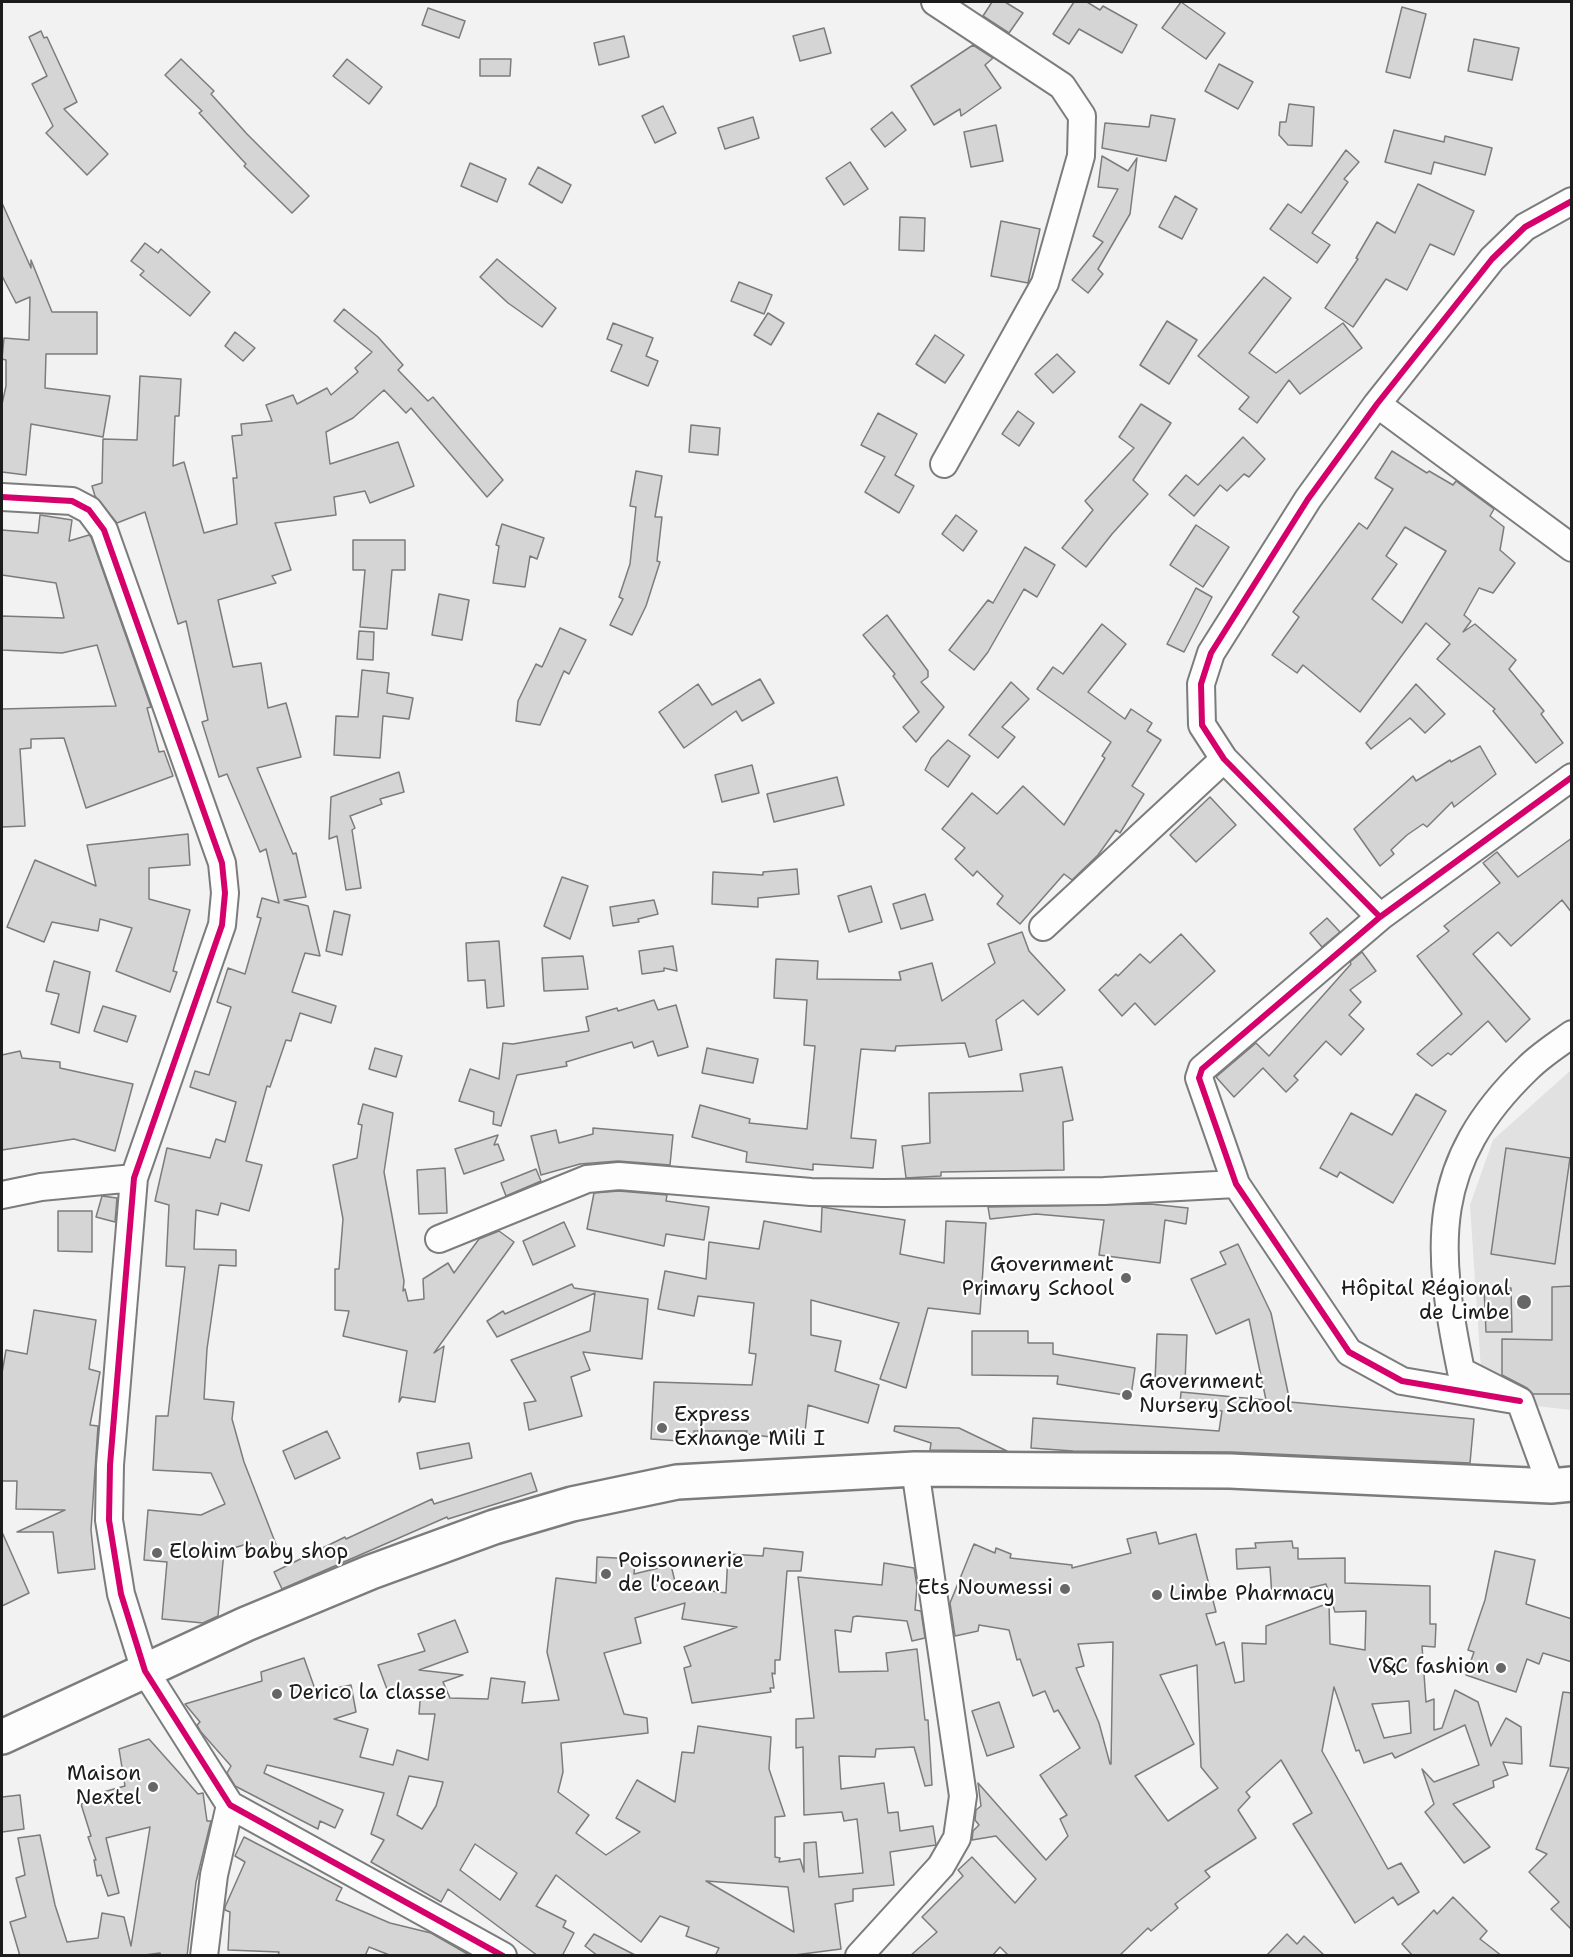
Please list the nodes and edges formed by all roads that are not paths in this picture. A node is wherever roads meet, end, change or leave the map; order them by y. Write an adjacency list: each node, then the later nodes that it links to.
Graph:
1 (935, 2): 4 (street)
2 (1572, 201): 3 (street)
3 (1377, 404): 6 (street); 7 (street)
4 (944, 464)
5 (2, 497): 12 (street)
6 (1572, 548)
7 (1224, 759): 9 (street); 10 (street)
8 (1572, 777): 9 (street)
9 (1380, 917): 13 (street)
10 (1043, 927)
11 (1572, 1034): 16 (street)
12 (134, 1178): 14 (street); 19 (street)
13 (1236, 1184): 15 (street); 16 (street)
14 (2, 1195)
15 (439, 1239)
16 (1520, 1401): 18 (street)
17 (915, 1469): 18 (highway); 19 (highway); 24 (street)
18 (1561, 1485)
19 (145, 1671): 20 (highway); 21 (street)
20 (2, 1737)
21 (230, 1804): 22 (street); 23 (street)
22 (204, 1956)
23 (503, 1956)
24 (859, 1956)

